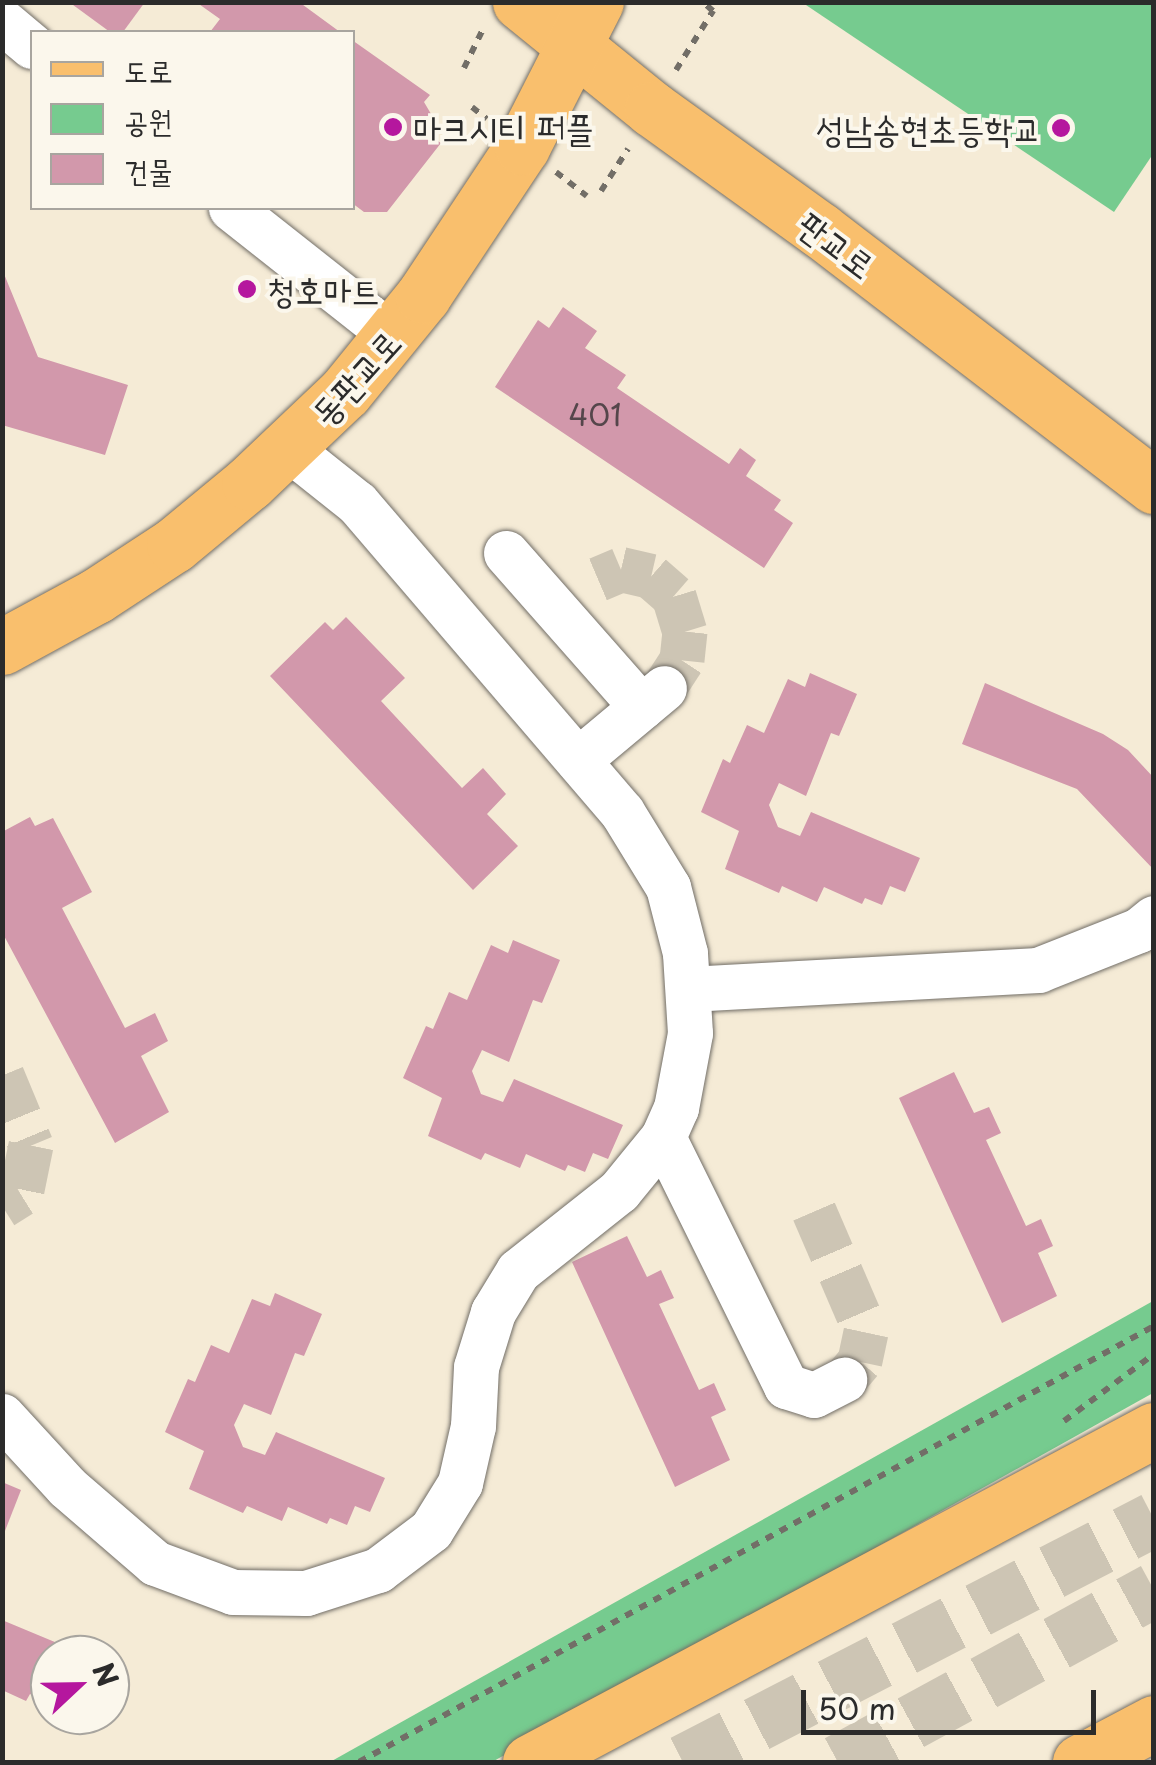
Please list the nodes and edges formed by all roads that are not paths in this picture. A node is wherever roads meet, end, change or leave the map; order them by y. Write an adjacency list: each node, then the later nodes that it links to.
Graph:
1 (504, 11): 3 (main road, 판교로)
2 (2, 21): 4 (street)
3 (584, 25): 6 (main road, 동판교로); 8 (main road, 판교로)
4 (30, 44)
5 (234, 210): 6 (street)
6 (393, 336): 7 (main road, 동판교로)
7 (288, 448): 10 (main road, 동판교로); 11 (street)
8 (1154, 486)
9 (506, 552): 11 (street)
10 (2, 647)
11 (578, 760): 13 (street)
12 (1154, 918): 13 (street)
13 (688, 989): 14 (street)
14 (664, 1137): 15 (street); 16 (street)
15 (844, 1380)
16 (2, 1416)
17 (1154, 1430): 19 (main road)
18 (1154, 1723): 20 (main road)
19 (530, 1762)
20 (1080, 1762)

